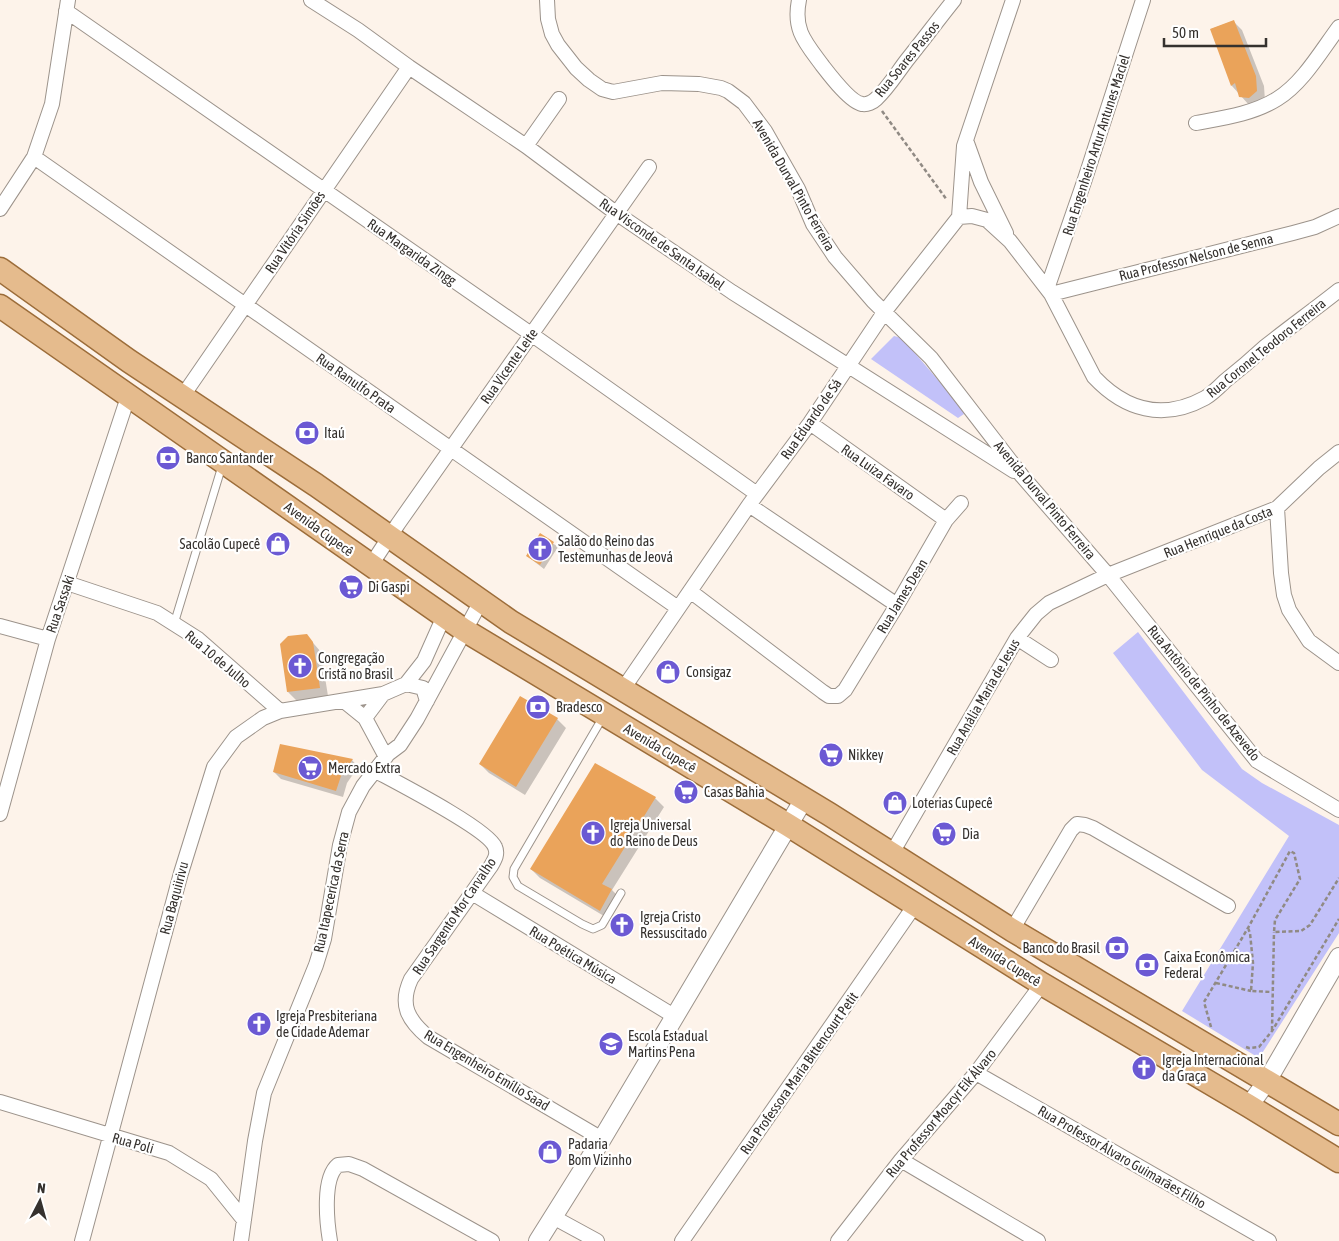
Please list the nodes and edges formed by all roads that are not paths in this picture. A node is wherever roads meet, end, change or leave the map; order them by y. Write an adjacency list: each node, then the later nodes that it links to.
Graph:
1 (311, 0): 9 (street, Rua Visconde de Santa Isabel)
2 (547, 0): 27 (street, Avenida Durval Pinto Ferreira)
3 (799, 0): 4 (street, Rua Soares Passos)
4 (954, 0)
5 (1013, 0): 12 (street)
6 (1144, 0): 24 (street, Rua Engenheiro Artur Antunes Maciel)
7 (67, 5): 14 (street); 16 (street, Rua Margarida Zingg)
8 (1339, 27): 11 (street)
9 (409, 67): 13 (street, Rua Visconde de Santa Isabel); 16 (street, Rua Vitória Simões)
10 (559, 99): 13 (street)
11 (1196, 123)
12 (966, 140): 20 (street); 21 (street)
13 (526, 146): 18 (street, Rua Visconde de Santa Isabel)
14 (34, 158): 17 (street); 25 (street, Rua Ranulfo Prata)
15 (649, 167): 18 (street, Rua Vicente Leite)
16 (323, 190): 25 (street, Rua Vitória Simões); 28 (street, Rua Margarida Zingg)
17 (0, 209)
18 (616, 213): 28 (street, Rua Vicente Leite); 29 (street, Rua Visconde de Santa Isabel)
19 (1339, 216): 24 (street, Rua Professor Nelson de Senna)
20 (959, 217): 21 (street, Rua Coronel Teodoro Ferreira); 27 (street, Rua Eduardo de Sá)
21 (1010, 241): 24 (street, Rua Coronel Teodoro Ferreira)
22 (0, 269): 31 (main road)
23 (1339, 290): 24 (street, Rua Coronel Teodoro Ferreira)
24 (1049, 291)
25 (245, 305): 31 (street, Rua Vitória Simões); 33 (street, Rua Ranulfo Prata)
26 (0, 306): 30 (main road, Avenida Cupecê)
27 (885, 311): 29 (street, Rua Eduardo de Sá); 36 (street, Avenida Durval Pinto Ferreira)
28 (531, 334): 33 (street, Rua Vicente Leite); 37 (street, Rua Margarida Zingg)
29 (848, 365): 32 (street, Rua Eduardo de Sá); 36 (street, Rua Visconde de Santa Isabel)
30 (128, 397): 35 (main road, Avenida Cupecê); 44 (street, Rua Sassaki)
31 (182, 397): 41 (main road)
32 (810, 423): 37 (street, Rua Eduardo de Sá); 40 (street, Rua Luiza Favaro)
33 (450, 450): 41 (street, Rua Vicente Leite); 48 (street, Rua Ranulfo Prata)
34 (1339, 452): 39 (street, Rua Henrique da Costa)
35 (224, 462): 42 (main road, Avenida Cupecê); 50 (lane)
36 (1022, 476): 43 (street, Avenida Durval Pinto Ferreira)
37 (753, 499): 45 (street, Rua Eduardo de Sá); 47 (street, Rua Margarida Zingg)
38 (961, 502): 40 (street, Rua James Dean)
39 (1277, 508): 43 (street, Rua Henrique da Costa); 56 (street)
40 (946, 520): 47 (street, Rua James Dean)
41 (391, 537): 42 (street, Rua Vicente Leite); 46 (main road)
42 (371, 566): 49 (main road, Avenida Cupecê)
43 (1108, 575): 53 (street, Rua Anália Maria de Jesus); 68 (street, Rua Antônio de Pinho de Azevedo)
44 (67, 583): 50 (street, Rua 10 de Julho); 54 (street, Rua Sassaki)
45 (690, 591): 47 (street, Rua James Dean); 48 (street, Rua Eduardo de Sá)
46 (481, 601): 52 (street, Rua Itapecerica da Serra); 58 (main road)
47 (897, 605)
48 (678, 608): 58 (street, Rua Eduardo de Sá)
49 (444, 616): 52 (main road, Avenida Cupecê); 57 (street, Rua Baquiirivu)
50 (174, 624): 62 (street, Rua 10 de Julho)
51 (0, 626): 54 (street)
52 (464, 630): 61 (street, Rua Itapecerica da Serra); 63 (main road, Avenida Cupecê)
53 (1017, 638): 55 (street); 71 (street, Rua Anália Maria de Jesus)
54 (48, 639): 69 (street, Rua Sassaki)
55 (1051, 660)
56 (1339, 663)
57 (406, 684): 59 (street, Rua Baquiirivu); 61 (street)
58 (623, 689): 67 (main road)
59 (382, 694): 60 (street, Rua Baquiirivu); 64 (street)
60 (344, 701): 62 (street, Rua Baquiirivu); 64 (street)
61 (427, 702): 65 (street, Rua Itapecerica da Serra)
62 (280, 711): 86 (street, Rua Baquiirivu)
63 (604, 714): 70 (main road, Avenida Cupecê); 72 (lane)
64 (365, 718): 65 (street)
65 (386, 757): 66 (street, Rua Itapecerica da Serra)
66 (374, 770): 73 (street, Rua Sargento Mor Carvalho); 91 (street, Rua Itapecerica da Serra)
67 (804, 799): 70 (street); 71 (main road)
68 (1339, 810)
69 (0, 814)
70 (788, 824): 74 (main road, Avenida Cupecê); 80 (street)
71 (892, 853): 76 (main road)
72 (621, 893)
73 (472, 894): 78 (street, Rua Sargento Mor Carvalho); 80 (street, Rua Poética Música)
74 (915, 905): 79 (main road, Avenida Cupecê); 98 (street, Rua Professora Maria Bittencourt Petit)
75 (1228, 906): 76 (street)
76 (1012, 930): 82 (main road)
77 (1338, 960): 82 (street)
78 (411, 979): 87 (street, Rua Engenheiro Emílio Saad)
79 (1042, 984): 81 (street, Rua Professor Moacyr Eik Álvaro); 84 (main road, Avenida Cupecê)
80 (674, 1016): 87 (street)
81 (976, 1073): 88 (street, Rua Professor Moacyr Eik Álvaro); 101 (street, Rua Professor Álvaro Guimarães Filho)
82 (1267, 1080): 84 (street); 85 (main road)
83 (0, 1102): 86 (street, Rua Poli)
84 (1250, 1106): 89 (main road, Avenida Cupecê)
85 (1339, 1124)
86 (111, 1137): 91 (street, Rua Poli); 92 (street, Rua Baquiirivu)
87 (602, 1139): 90 (street)
88 (901, 1160): 99 (street, Rua Professor Moacyr Eik Álvaro); 100 (street)
89 (1339, 1161)
90 (553, 1217): 96 (street); 97 (street)
91 (244, 1220): 93 (street, Rua Itapecerica da Serra)
92 (82, 1241)
93 (241, 1241)
94 (330, 1241): 95 (street)
95 (492, 1241)
96 (538, 1241)
97 (597, 1241)
98 (682, 1241)
99 (838, 1241)
100 (1038, 1241)
101 (1269, 1241)

